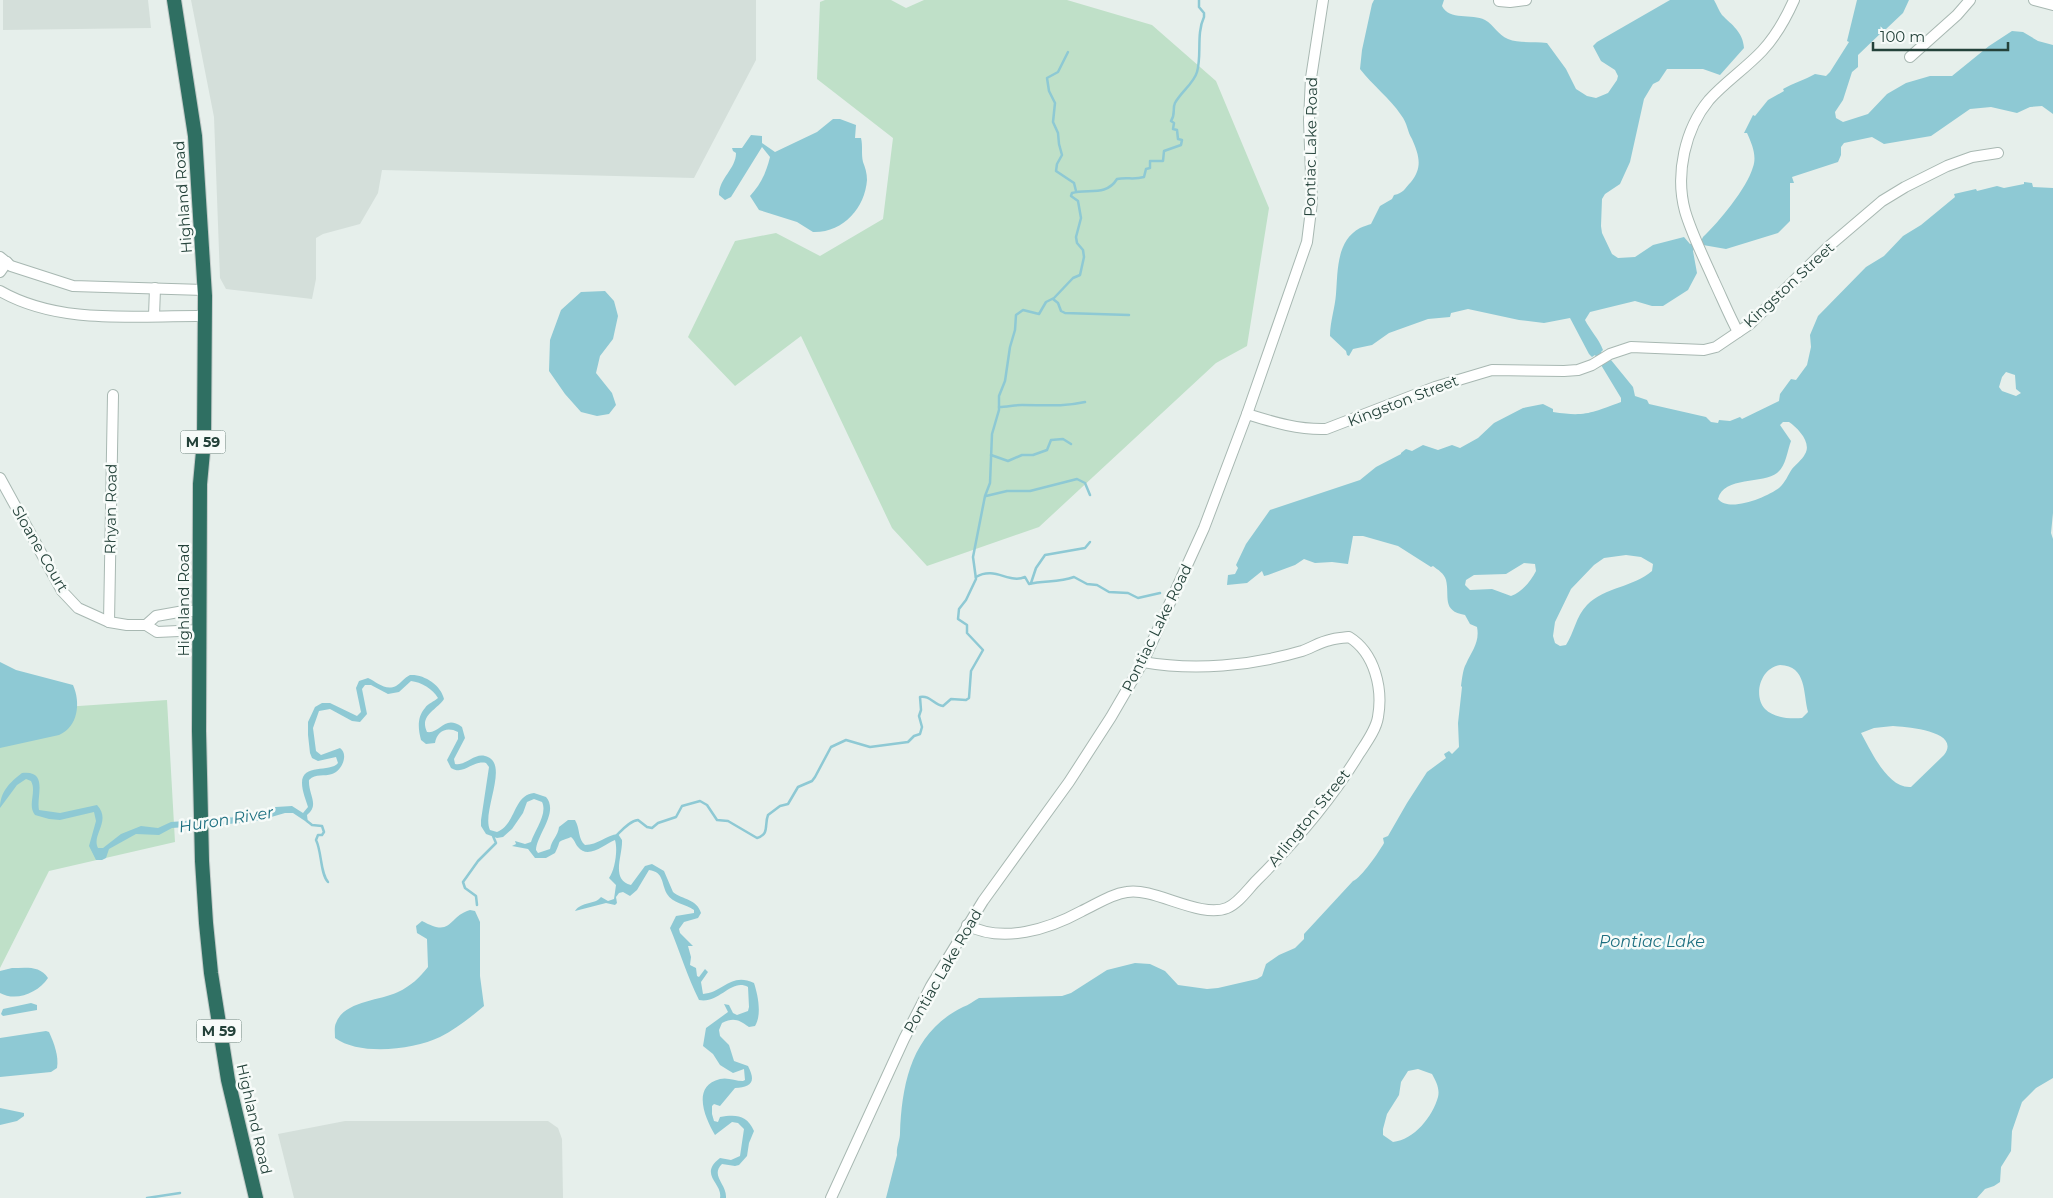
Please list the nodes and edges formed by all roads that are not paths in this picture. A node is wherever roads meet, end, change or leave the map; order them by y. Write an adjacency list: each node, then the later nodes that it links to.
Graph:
1 (174, 0): 14 (highway, Highland Road / M 59)
2 (1323, 0): 20 (street, Pontiac Lake Road)
3 (1526, 0): 7 (street)
4 (1794, 0): 18 (street)
5 (1970, 0): 9 (street)
6 (2034, 0): 8 (street)
7 (1499, 1)
8 (2053, 4)
9 (1910, 57)
10 (1998, 153): 18 (street, Kingston Street)
11 (3, 260): 12 (street); 13 (street)
12 (0, 272)
13 (155, 288): 14 (street); 16 (street)
14 (204, 290): 17 (highway, Highland Road / M 59)
15 (0, 291): 16 (street)
16 (154, 316): 17 (street)
17 (205, 316): 22 (highway, Highland Road / M 59)
18 (1738, 332): 20 (street, Kingston Street)
19 (113, 396): 23 (street, Rhyan Road)
20 (1247, 414): 26 (street, Pontiac Lake Road)
21 (0, 478): 23 (street, Sloane Court)
22 (200, 611): 24 (street, Sloane Court); 25 (highway, Highland Road / M 59)
23 (109, 622): 24 (street, Sloane Court)
24 (146, 625): 25 (street, Sloane Court)
25 (200, 630): 28 (highway, Highland Road / M 59)
26 (1142, 662): 27 (street, Pontiac Lake Road); 27 (street, Arlington Street)
27 (967, 925): 29 (street, Pontiac Lake Road)
28 (256, 1198)
29 (831, 1198)

